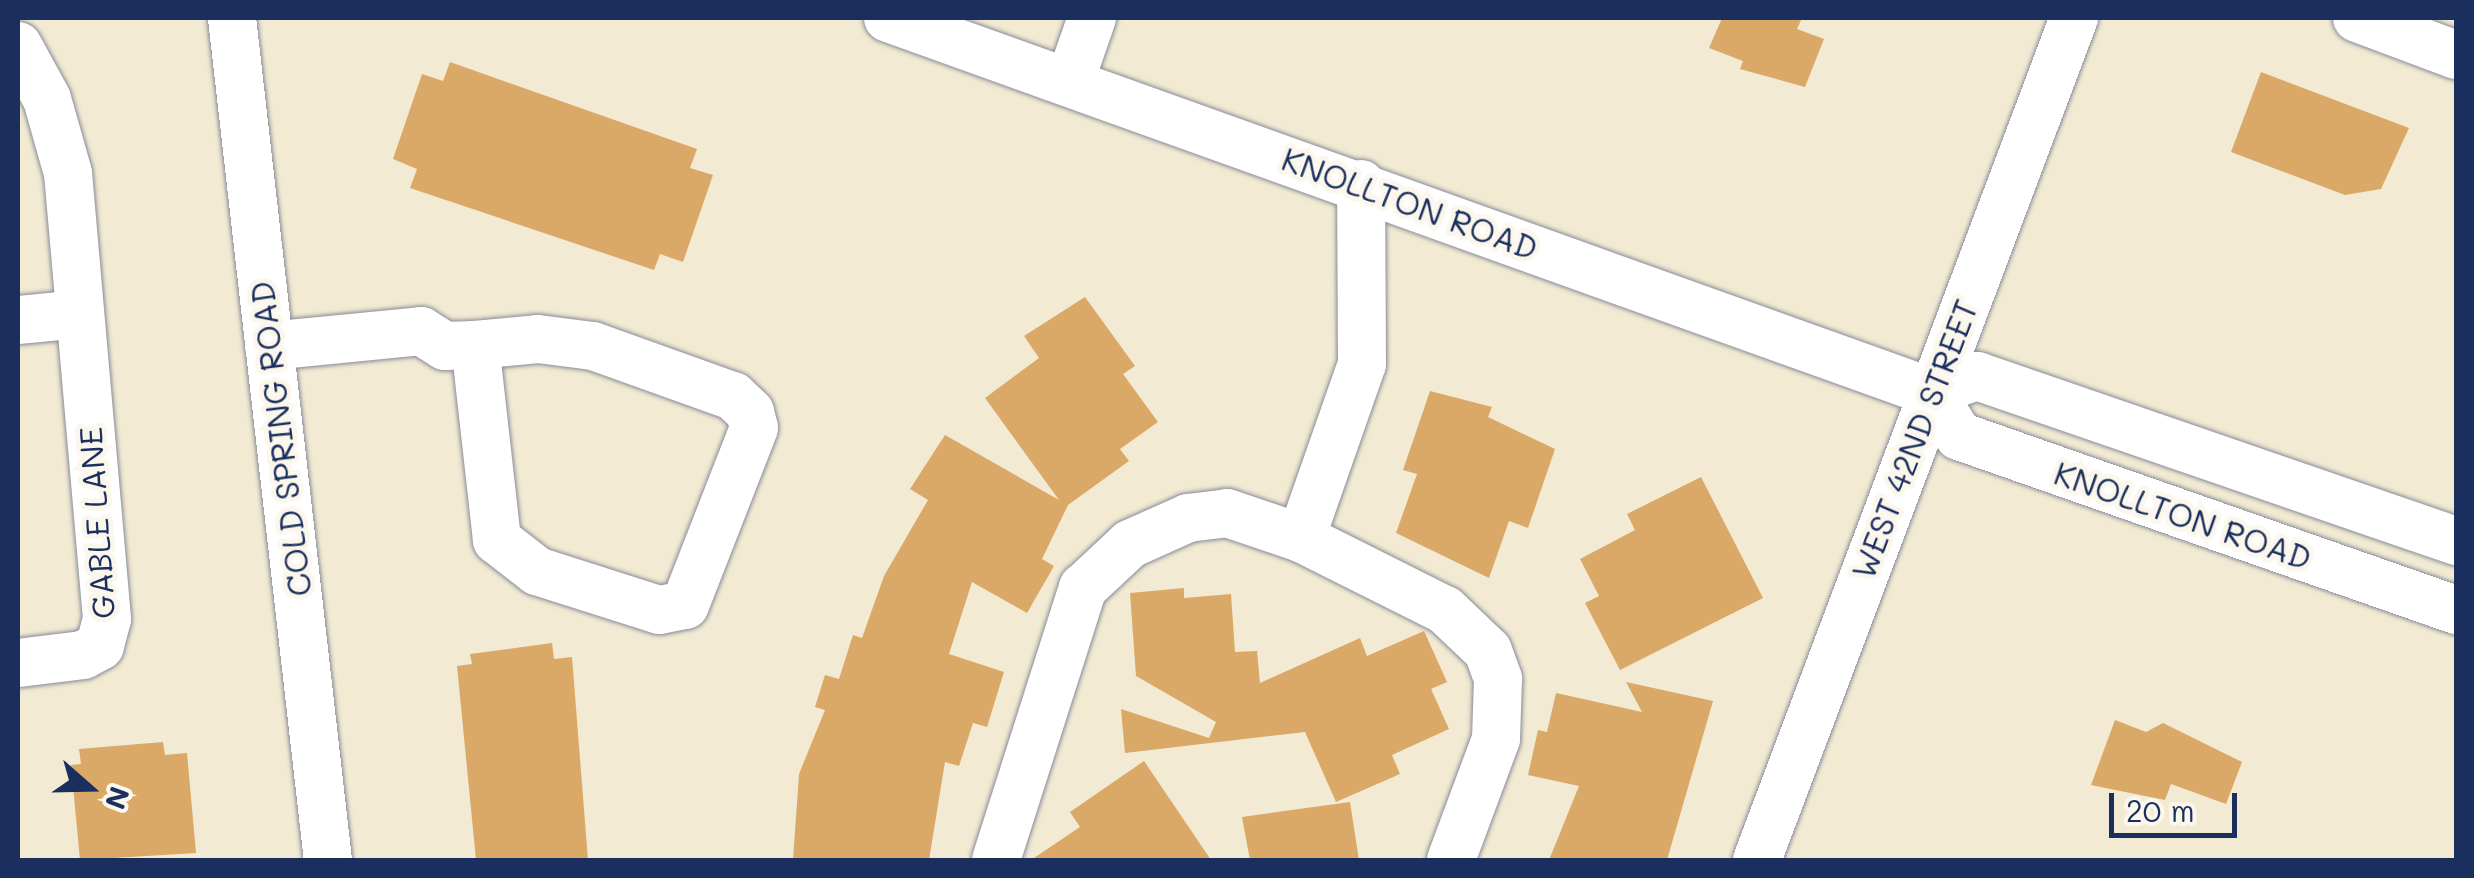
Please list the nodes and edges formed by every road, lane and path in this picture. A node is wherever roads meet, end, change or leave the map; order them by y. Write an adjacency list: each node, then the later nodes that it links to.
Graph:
1 (232, 18): 13 (street, COLD SPRING ROAD)
2 (888, 18): 8 (street, KNOLLTON ROAD)
3 (1092, 18): 8 (street)
4 (2074, 18): 14 (street, WEST 42ND STREET)
5 (2358, 18): 7 (street)
6 (18, 46): 10 (street, GABLE LANE)
7 (2456, 54)
8 (1070, 81): 9 (street, KNOLLTON ROAD)
9 (1361, 184): 14 (street, KNOLLTON ROAD); 15 (street)
10 (80, 314): 11 (street); 18 (street, GABLE LANE)
11 (18, 320)
12 (460, 346): 12 (street); 13 (street)
13 (271, 360): 19 (street, COLD SPRING ROAD)
14 (1930, 392): 16 (street, KNOLLTON ROAD); 17 (street, KNOLLTON ROAD); 22 (street, WEST 42ND STREET)
15 (1300, 538): 20 (street); 21 (street)
16 (2456, 541)
17 (2456, 610)
18 (18, 663)
19 (328, 860)
20 (996, 860)
21 (1451, 860)
22 (1757, 860)

